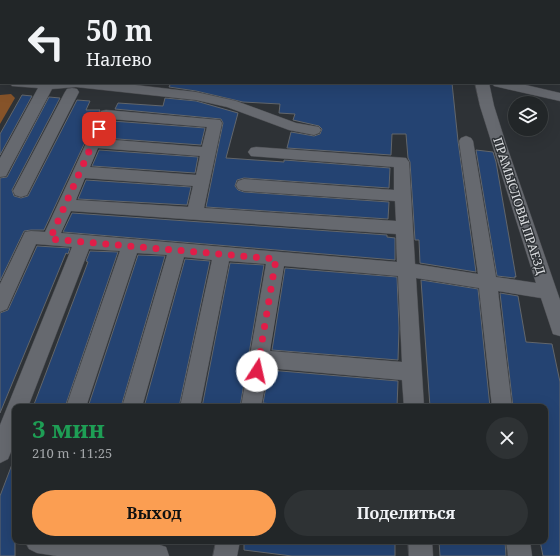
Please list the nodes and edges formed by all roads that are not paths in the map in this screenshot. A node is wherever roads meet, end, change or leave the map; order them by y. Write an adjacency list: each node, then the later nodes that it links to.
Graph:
1 (32, 84): 6 (street)
2 (60, 84): 6 (street)
3 (85, 84): 9 (street)
4 (482, 84): 31 (street, ПРАМЫСЛОВЫ ПРАЕЗД)
5 (503, 84): 8 (street)
6 (47, 85): 14 (street)
7 (72, 92): 18 (street)
8 (560, 97)
9 (314, 130)
10 (466, 141): 30 (street)
11 (93, 143): 12 (street); 12 (street); 15 (street)
12 (208, 152): 16 (street)
13 (256, 152): 19 (street)
14 (0, 172)
15 (80, 172): 16 (street); 20 (street)
16 (202, 182): 21 (street)
17 (244, 185): 19 (street)
18 (21, 191)
19 (403, 196): 22 (street)
20 (65, 205): 21 (street); 23 (street)
21 (195, 214): 22 (street)
22 (405, 228): 29 (street)
23 (50, 239): 24 (street); 32 (street)
24 (83, 242): 25 (street); 36 (street)
25 (131, 246): 26 (street); 37 (street)
26 (177, 250): 27 (street); 38 (street)
27 (222, 254): 28 (street); 39 (street)
28 (276, 259): 29 (street); 34 (street)
29 (407, 270): 30 (street); 35 (street)
30 (488, 283): 31 (street); 42 (street)
31 (548, 292): 33 (street, ПРАМЫСЛОВЫ ПРАЕЗД)
32 (0, 304)
33 (558, 317)
34 (259, 359): 35 (street); 40 (street)
35 (412, 372): 41 (street)
36 (19, 404)
37 (77, 404)
38 (133, 404)
39 (191, 404)
40 (252, 404)
41 (414, 404)
42 (502, 404)
43 (12, 422): 44 (street)
44 (0, 452)
45 (79, 544): 50 (street)
46 (161, 544): 51 (street)
47 (227, 544): 52 (street)
48 (420, 544): 53 (street)
49 (518, 544): 54 (street)
50 (93, 545): 51 (street)
51 (158, 556)
52 (225, 556)
53 (421, 556)
54 (520, 556)

